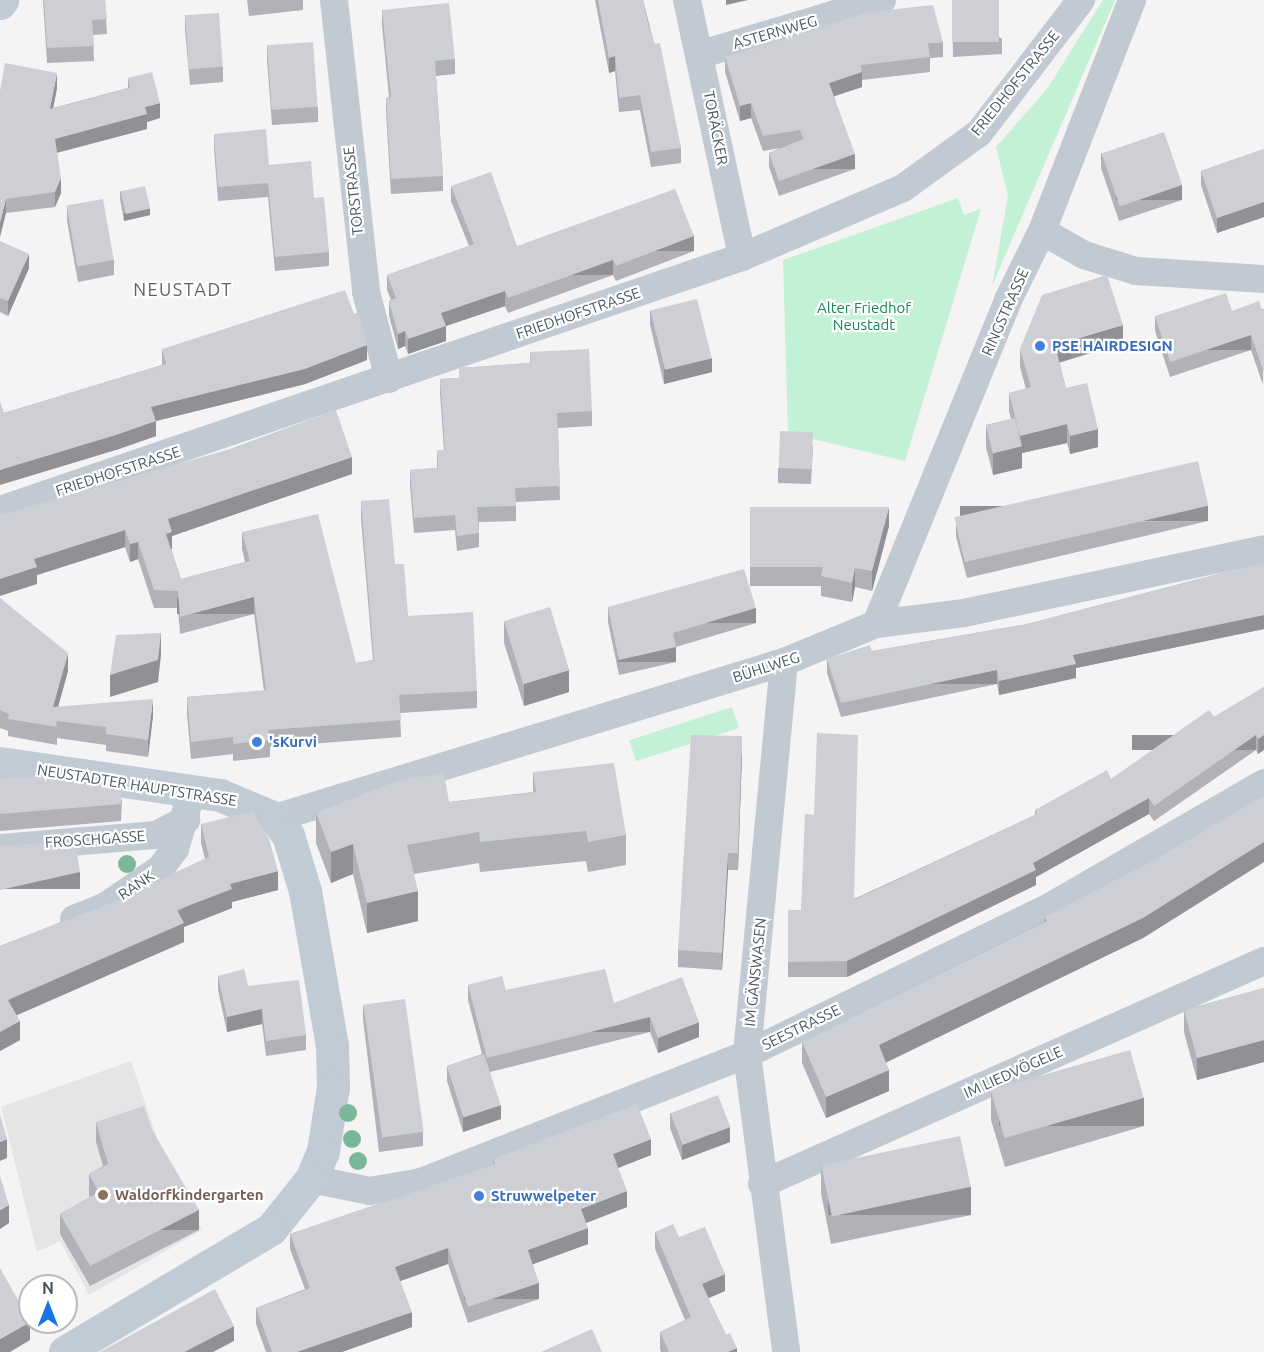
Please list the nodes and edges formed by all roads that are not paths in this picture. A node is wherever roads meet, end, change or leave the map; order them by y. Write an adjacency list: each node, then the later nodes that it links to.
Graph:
1 (334, 0): 10 (street, TORSTRASSE)
2 (687, 0): 6 (street, TORÄCKER)
3 (882, 0): 6 (street, ASTERNWEG)
4 (1081, 0): 8 (street, FRIEDHOFSTRASSE)
5 (1132, 0): 7 (street, RINGSTRASSE)
6 (702, 54): 8 (street, TORÄCKER)
7 (1042, 231): 9 (street); 13 (street, RINGSTRASSE)
8 (742, 257): 10 (street, FRIEDHOFSTRASSE)
9 (1264, 279)
10 (388, 379): 11 (street, FRIEDHOFSTRASSE)
11 (0, 510)
12 (1264, 549): 13 (street, BÜHLWEG)
13 (876, 624): 14 (street, BÜHLWEG)
14 (784, 662): 18 (street, BÜHLWEG); 22 (street, IM GÄNSWASEN)
15 (0, 763): 17 (street, NEUSTADTER HAUPTSTRASSE)
16 (1264, 783): 22 (street, SEESTRASSE)
17 (189, 806): 18 (street, NEUSTADTER HAUPTSTRASSE); 19 (street, FROSCHGASSE); 20 (street, RANK)
18 (275, 818): 23 (street, NEUSTADTER HAUPTSTRASSE)
19 (0, 848)
20 (53, 928)
21 (1264, 961): 24 (street, IM LIEDVÖGELE)
22 (747, 1054): 23 (street, SEESTRASSE); 24 (street, IM GÄNSWASEN)
23 (311, 1179): 25 (street, NEUSTADTER HAUPTSTRASSE)
24 (762, 1184): 26 (street, IM GÄNSWASEN)
25 (64, 1352)
26 (786, 1352)

